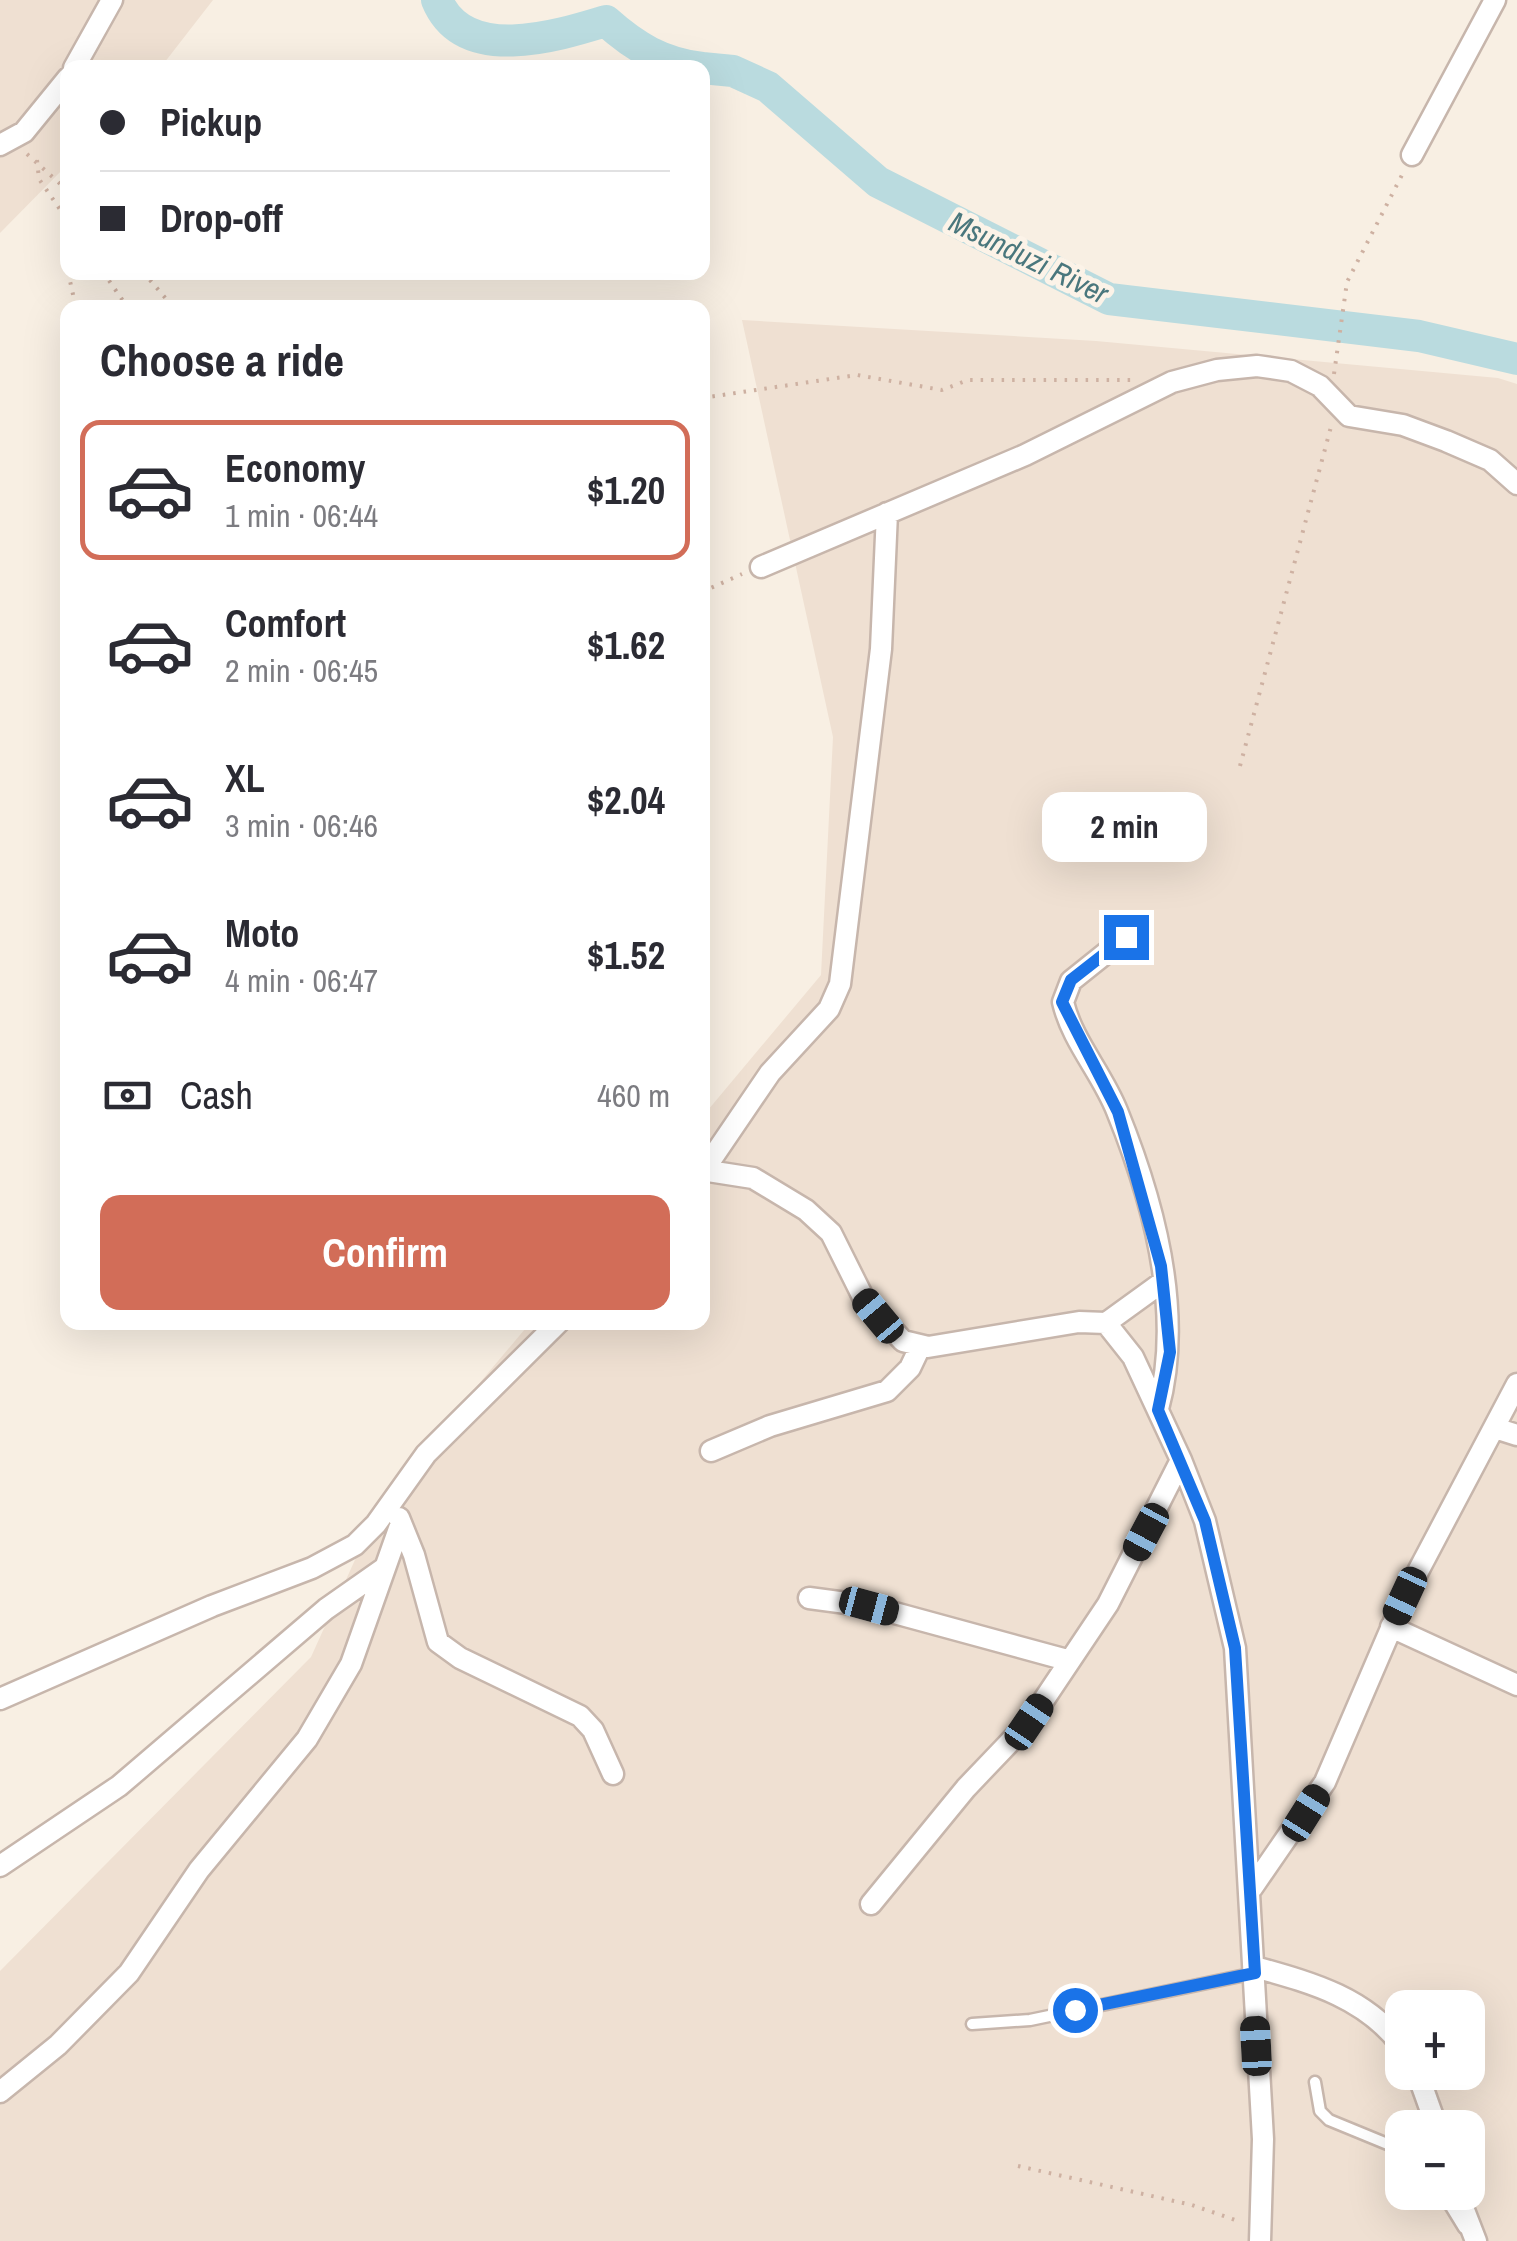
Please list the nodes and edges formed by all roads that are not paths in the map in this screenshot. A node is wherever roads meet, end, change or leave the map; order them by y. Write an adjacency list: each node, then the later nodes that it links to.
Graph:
1 (112, 0): 3 (street)
2 (1495, 0): 6 (street)
3 (78, 60)
4 (60, 88): 5 (street)
5 (4, 144)
6 (1412, 155)
7 (1517, 484): 8 (street)
8 (887, 513): 9 (street); 11 (street)
9 (761, 567)
10 (1126, 937): 13 (street)
11 (710, 1159)
12 (710, 1169): 16 (street)
13 (1164, 1281): 14 (street); 18 (street)
14 (1106, 1323): 16 (street); 18 (street)
15 (551, 1330): 23 (street)
16 (920, 1347): 21 (street)
17 (1517, 1384): 19 (street)
18 (1158, 1410): 22 (street)
19 (1495, 1428): 20 (street); 27 (street)
20 (1517, 1435)
21 (711, 1451)
22 (1181, 1460): 28 (street); 33 (street)
23 (392, 1502): 24 (street); 30 (street)
24 (401, 1524): 25 (street); 31 (street)
25 (384, 1569): 32 (street); 39 (street)
26 (808, 1598): 28 (street)
27 (1391, 1627): 29 (street); 33 (street)
28 (1067, 1660): 34 (street)
29 (1517, 1684)
30 (0, 1699)
31 (613, 1774)
32 (0, 1866)
33 (1252, 1888): 35 (street)
34 (871, 1904)
35 (1255, 1970): 36 (lane); 37 (street); 43 (street)
36 (972, 2024)
37 (1385, 2027)
38 (1315, 2082): 40 (lane)
39 (0, 2092)
40 (1385, 2143)
41 (1454, 2210): 44 (lane)
42 (1464, 2210): 44 (street)
43 (1260, 2235)
44 (1475, 2241)

